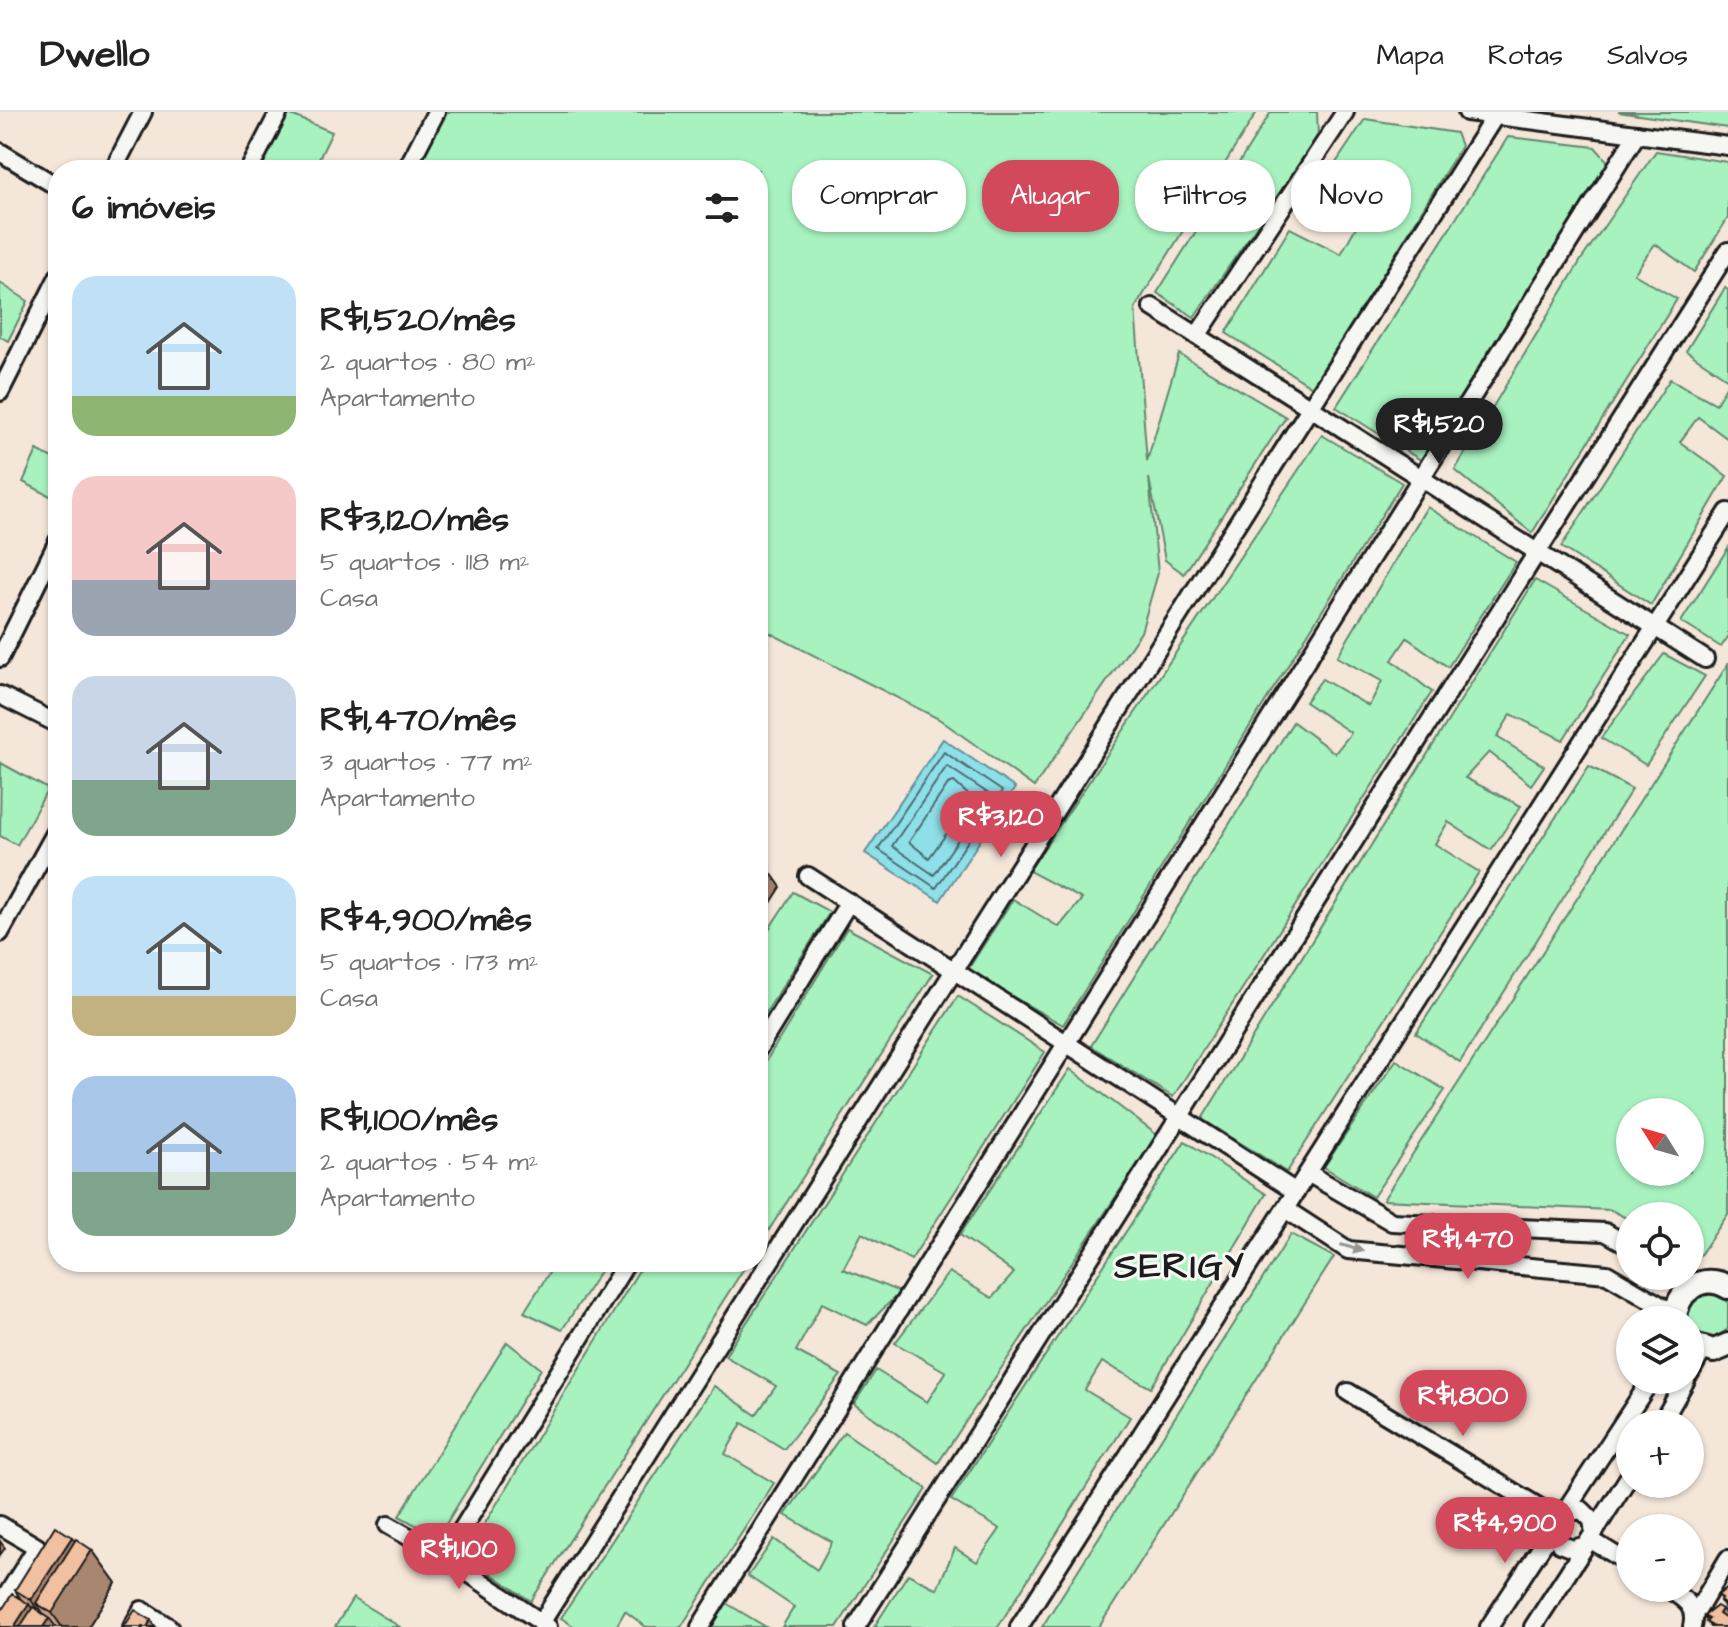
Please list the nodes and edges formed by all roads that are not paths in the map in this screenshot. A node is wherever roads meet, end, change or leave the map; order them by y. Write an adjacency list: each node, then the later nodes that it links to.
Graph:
1 (143, 112): 10 (street)
2 (279, 112): 11 (street)
3 (436, 112): 12 (street)
4 (1345, 112): 17 (street)
5 (1467, 112): 6 (street)
6 (1495, 116): 7 (street); 19 (street)
7 (1637, 134): 8 (street); 20 (street)
8 (1728, 146)
9 (0, 152): 13 (street)
10 (118, 160)
11 (254, 160)
12 (411, 160)
13 (48, 181)
14 (1728, 251): 22 (street)
15 (48, 297): 18 (street)
16 (1152, 307): 17 (street)
17 (1197, 336): 19 (street)
18 (0, 392)
19 (1310, 408): 20 (street); 33 (street)
20 (1422, 479): 22 (street); 35 (street)
21 (1728, 512): 24 (street)
22 (1537, 552): 24 (street); 36 (street)
23 (48, 561): 25 (street)
24 (1655, 627): 26 (street); 37 (street)
25 (0, 658)
26 (1705, 659)
27 (0, 695): 28 (street)
28 (48, 719)
29 (48, 846): 32 (street)
30 (808, 876): 31 (street)
31 (849, 902): 33 (street); 34 (street)
32 (0, 933)
33 (954, 971): 35 (street); 41 (street)
34 (768, 1033)
35 (1067, 1044): 36 (street); 62 (street)
36 (1179, 1117): 38 (street); 63 (street)
37 (1308, 1173): 38 (street); 40 (street)
38 (1296, 1192): 39 (street)
39 (1285, 1209): 45 (street, one-way to 45); 64 (street)
40 (1616, 1238)
41 (768, 1268)
42 (621, 1272): 55 (street)
43 (766, 1272): 59 (street)
44 (1712, 1279): 46 (street)
45 (1658, 1306)
46 (1678, 1306)
47 (1348, 1392): 50 (street)
48 (1642, 1394): 50 (street)
49 (1616, 1497): 53 (street)
50 (1558, 1518): 53 (street); 53 (street); 65 (street)
51 (0, 1525): 57 (street)
52 (388, 1525): 55 (street)
53 (1590, 1539): 54 (street); 66 (street)
54 (1616, 1555)
55 (445, 1557): 59 (street)
56 (1728, 1559): 58 (street)
57 (0, 1606)
58 (1693, 1621)
59 (545, 1625)
60 (132, 1627): 61 (street)
61 (169, 1627)
62 (700, 1627)
63 (856, 1627)
64 (1019, 1627)
65 (1489, 1627)
66 (1533, 1627)

